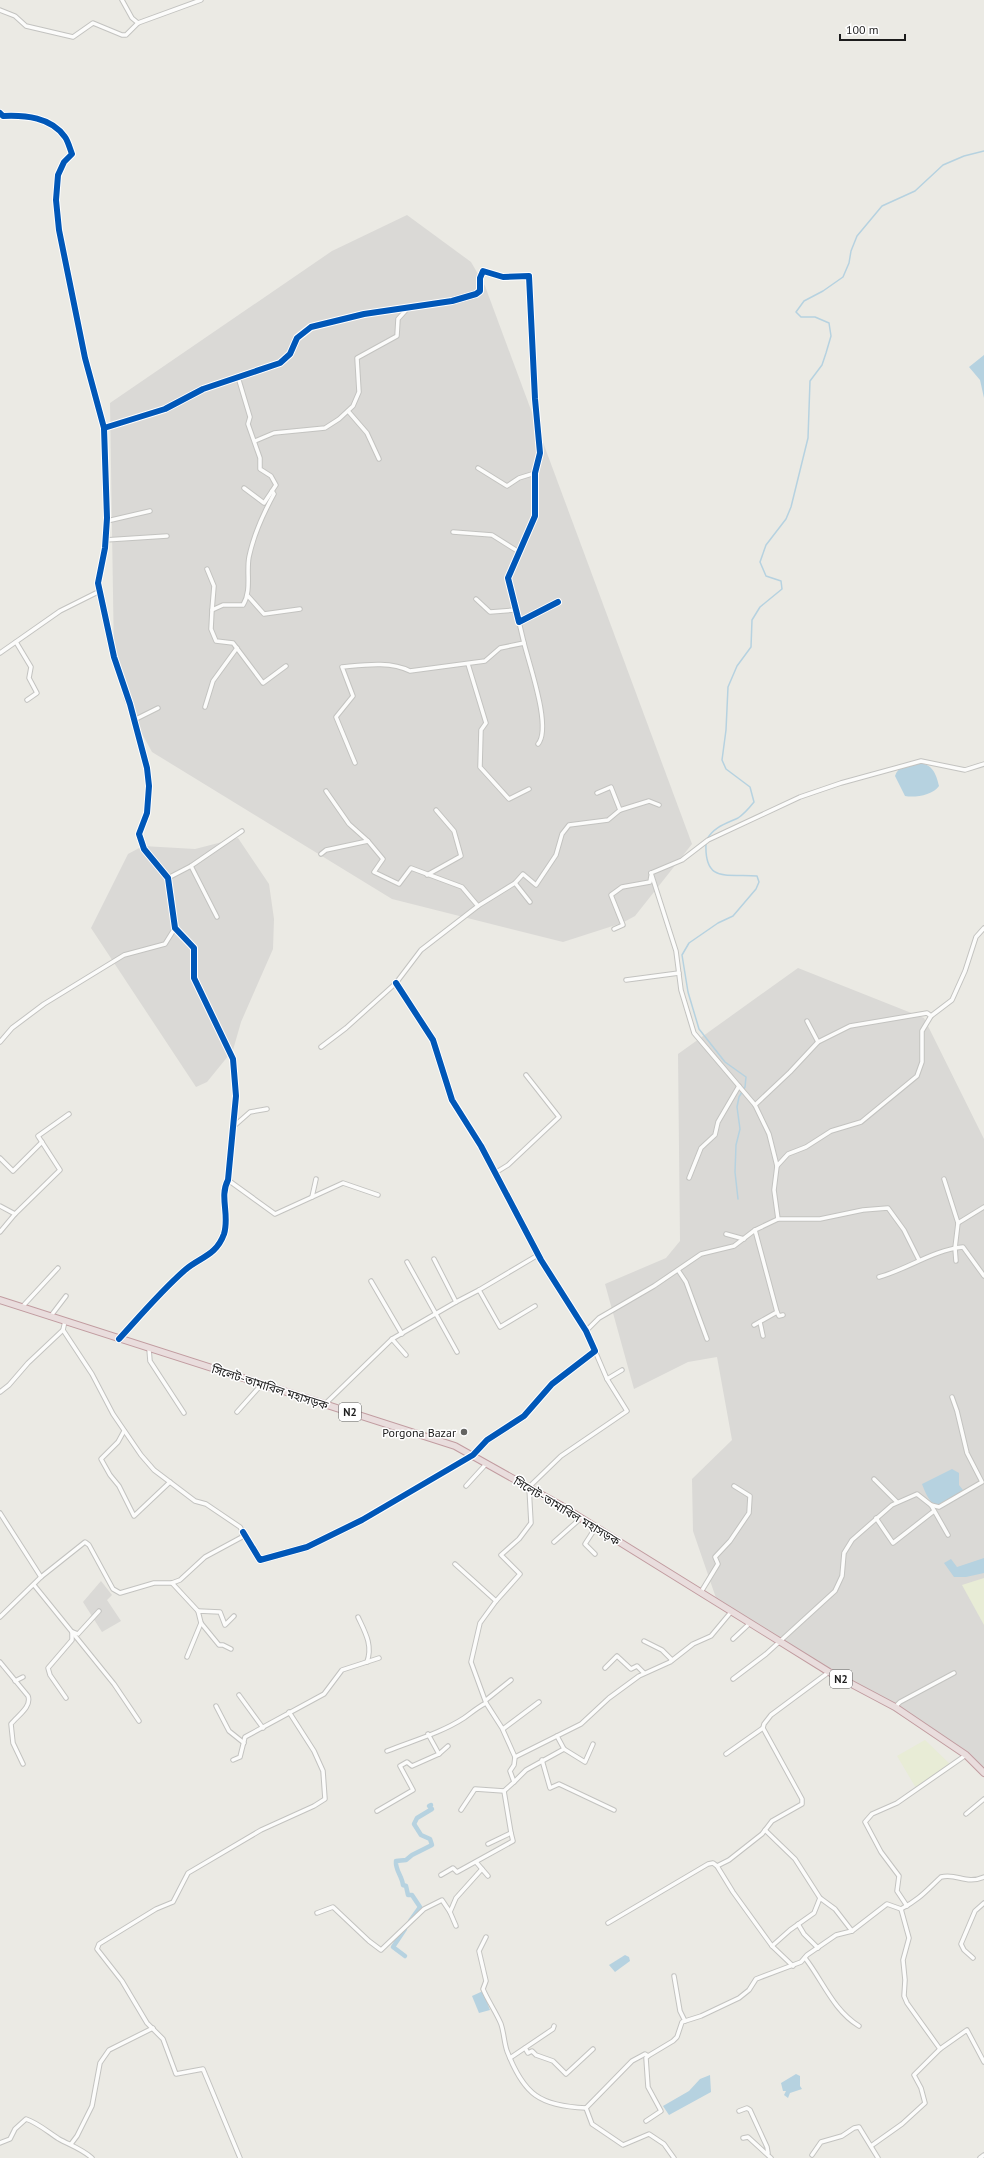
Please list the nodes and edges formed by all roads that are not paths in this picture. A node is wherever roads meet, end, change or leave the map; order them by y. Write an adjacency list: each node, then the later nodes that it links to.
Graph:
1 (122, 0): 4 (street)
2 (201, 0): 4 (street)
3 (0, 10): 4 (street)
4 (138, 23)
5 (0, 113): 9 (street)
6 (408, 308): 7 (street); 8 (street); 13 (street)
7 (238, 377): 9 (street); 10 (street)
8 (348, 411): 10 (street); 11 (street)
9 (104, 428): 17 (street)
10 (255, 441): 15 (street)
11 (379, 459)
12 (478, 468): 13 (street)
13 (535, 473): 21 (street)
14 (244, 488): 15 (street)
15 (272, 491): 24 (street)
16 (150, 511): 17 (street)
17 (107, 521): 20 (street)
18 (453, 532): 21 (street)
19 (167, 536): 20 (street)
20 (105, 540): 23 (street)
21 (519, 552): 29 (street)
22 (208, 569): 28 (street)
23 (100, 591): 31 (street); 40 (street)
24 (248, 596): 27 (street); 28 (street)
25 (476, 599): 29 (street)
26 (558, 602): 30 (street)
27 (300, 609)
28 (212, 610): 33 (street)
29 (515, 610): 30 (street)
30 (519, 622): 32 (street)
31 (16, 642): 34 (street); 37 (street)
32 (524, 643): 35 (street); 41 (street)
33 (237, 648): 36 (street); 38 (street)
34 (0, 652)
35 (468, 664): 42 (street); 44 (street)
36 (286, 666)
37 (27, 700)
38 (205, 707)
39 (158, 708): 40 (street)
40 (134, 720): 56 (street)
41 (538, 744)
42 (355, 763)
43 (984, 764): 54 (street)
44 (528, 789)
45 (326, 791): 51 (street)
46 (597, 793): 49 (street)
47 (659, 805): 49 (street)
48 (436, 810): 55 (street)
49 (620, 810): 57 (street)
50 (242, 831): 53 (street)
51 (368, 841): 52 (street); 55 (street)
52 (321, 854)
53 (191, 866): 56 (street); 60 (street)
54 (651, 873): 63 (street); 64 (street)
55 (427, 874): 59 (street)
56 (168, 878): 61 (street)
57 (515, 883): 58 (street); 59 (street)
58 (530, 902)
59 (478, 906): 66 (street)
60 (217, 917)
61 (175, 928): 69 (street); 77 (street)
62 (984, 928): 67 (street)
63 (614, 929)
64 (679, 973): 65 (street); 73 (street)
65 (626, 980)
66 (396, 983): 71 (street); 81 (street)
67 (931, 1016): 70 (street); 80 (street)
68 (807, 1021): 70 (street)
69 (0, 1042)
70 (818, 1042): 74 (street)
71 (322, 1047)
72 (526, 1075): 81 (street)
73 (739, 1086): 74 (street); 82 (street)
74 (755, 1104): 80 (street)
75 (267, 1110): 77 (street)
76 (69, 1114): 78 (street)
77 (233, 1127): 85 (street)
78 (42, 1142): 79 (street); 90 (street)
79 (0, 1158)
80 (777, 1166): 91 (street)
81 (495, 1173): 98 (street)
82 (689, 1178)
83 (316, 1179): 87 (street)
84 (944, 1179): 92 (street)
85 (228, 1180): 87 (street); 125 (street)
86 (378, 1195): 87 (street)
87 (312, 1197)
88 (0, 1206): 90 (street)
89 (984, 1207): 92 (street)
90 (15, 1214): 94 (street)
91 (778, 1219): 93 (street); 100 (street)
92 (958, 1223): 97 (street)
93 (755, 1230): 96 (street); 114 (street)
94 (0, 1232)
95 (726, 1234): 96 (street)
96 (744, 1238): 104 (street)
97 (955, 1248): 100 (street); 101 (street); 105 (street)
98 (538, 1255): 108 (street); 122 (street)
99 (434, 1259): 111 (street)
100 (919, 1260): 106 (street)
101 (956, 1261)
102 (407, 1262): 115 (street)
103 (58, 1268): 113 (street)
104 (678, 1270): 122 (street); 127 (street)
105 (984, 1276)
106 (879, 1277)
107 (371, 1281): 123 (street)
108 (478, 1290): 111 (street); 112 (street)
109 (66, 1296): 117 (street)
110 (0, 1300): 113 (highway, সিলেট-তামাবিল মহাসড়ক / N2)
111 (456, 1302): 115 (street)
112 (535, 1306)
113 (22, 1307): 117 (highway, সিলেট-তামাবিল মহাসড়ক / N2)
114 (777, 1312): 116 (street); 119 (street)
115 (437, 1313): 123 (street); 130 (street)
116 (783, 1315)
117 (50, 1316): 118 (highway, সিলেট-তামাবিল মহাসড়ক / N2)
118 (65, 1321): 121 (street); 125 (highway, সিলেট-তামাবিল মহাসড়ক / N2)
119 (760, 1322): 120 (street); 124 (street)
120 (754, 1325)
121 (63, 1330): 135 (street); 140 (street)
122 (586, 1331): 129 (street)
123 (402, 1334): 126 (street)
124 (763, 1336)
125 (119, 1339): 128 (highway, সিলেট-তামাবিল মহাসড়ক / N2)
126 (392, 1339): 131 (street); 137 (street)
127 (707, 1339)
128 (150, 1349): 134 (highway, সিলেট-তামাবিল মহাসড়ক / N2); 139 (street)
129 (595, 1351): 133 (street); 141 (street)
130 (457, 1352)
131 (406, 1355)
132 (622, 1370): 133 (street)
133 (607, 1379): 147 (street)
134 (262, 1384): 137 (highway, সিলেট-তামাবিল মহাসড়ক / N2); 138 (street)
135 (0, 1392)
136 (952, 1397): 149 (street)
137 (325, 1404): 141 (highway, সিলেট-তামাবিল মহাসড়ক / N2)
138 (237, 1412)
139 (184, 1413)
140 (124, 1431): 144 (street); 144 (street)
141 (473, 1455): 142 (highway, সিলেট-তামাবিল মহাসড়ক / N2); 157 (street)
142 (487, 1463): 145 (street); 147 (highway, সিলেট-তামাবিল মহাসড়ক / N2)
143 (874, 1479): 148 (street)
144 (170, 1482): 157 (street)
145 (466, 1486)
146 (734, 1486): 165 (street)
147 (528, 1487): 153 (highway, সিলেট-তামাবিল মহাসড়ক / N2); 166 (street)
148 (897, 1502): 149 (street); 154 (street)
149 (931, 1506): 150 (street)
150 (934, 1511): 154 (street); 158 (street)
151 (0, 1513): 152 (street)
152 (4, 1518): 155 (street); 162 (street)
153 (580, 1518): 156 (highway, সিলেট-তামাবিল মহাসড়ক / N2); 159 (street)
154 (876, 1518): 178 (street)
155 (0, 1521)
156 (596, 1527): 160 (street); 165 (highway, সিলেট-তামাবিল মহাসড়ক / N2)
157 (243, 1532): 163 (street)
158 (948, 1535)
159 (554, 1542)
160 (596, 1554)
161 (455, 1564): 166 (street)
162 (41, 1577): 163 (street); 164 (street)
163 (172, 1583): 168 (street)
164 (34, 1585): 171 (street); 175 (street)
165 (700, 1593): 169 (highway, N2)
166 (496, 1601): 195 (street)
167 (99, 1611): 175 (street)
168 (198, 1611): 170 (street); 173 (street)
169 (731, 1612): 174 (highway, N2); 182 (street)
170 (234, 1616)
171 (0, 1617)
172 (358, 1617): 184 (street)
173 (201, 1623): 179 (street); 180 (street)
174 (749, 1624): 176 (street); 178 (highway, N2)
175 (72, 1632): 194 (street); 200 (street)
176 (733, 1639)
177 (644, 1641): 182 (street)
178 (779, 1642): 186 (highway, N2); 191 (street)
179 (231, 1649)
180 (187, 1657)
181 (379, 1658): 184 (street)
182 (672, 1660): 187 (street)
183 (0, 1662): 192 (street)
184 (367, 1662): 199 (street)
185 (605, 1668): 187 (street)
186 (829, 1672): 198 (highway, N2); 202 (street)
187 (644, 1673): 205 (street)
188 (954, 1673): 198 (street)
189 (23, 1677): 192 (street)
190 (512, 1680): 195 (street)
191 (733, 1680)
192 (15, 1681): 217 (street)
193 (239, 1695): 201 (street)
194 (66, 1698)
195 (486, 1701): 203 (street); 204 (street)
196 (539, 1702): 203 (street)
197 (216, 1706): 206 (street)
198 (895, 1707): 213 (highway, N2)
199 (289, 1712): 201 (street); 255 (street)
200 (139, 1721)
201 (262, 1728): 206 (street)
202 (763, 1728): 212 (street); 226 (street)
203 (503, 1729): 214 (street)
204 (428, 1734): 210 (street); 211 (street)
205 (557, 1736): 209 (street); 214 (street)
206 (244, 1744): 215 (street)
207 (593, 1744): 209 (street)
208 (448, 1746): 211 (street)
209 (564, 1749): 216 (street)
210 (387, 1751)
211 (439, 1754): 224 (street)
212 (726, 1754)
213 (966, 1755): 218 (highway, N2); 237 (street)
214 (515, 1757): 219 (street)
215 (233, 1760)
216 (542, 1760): 219 (street); 223 (street)
217 (23, 1764)
218 (984, 1773)
219 (514, 1782): 220 (street)
220 (504, 1791): 222 (street); 227 (street)
221 (984, 1799): 225 (street)
222 (461, 1810)
223 (614, 1810)
224 (377, 1811)
225 (966, 1814)
226 (765, 1830): 230 (street); 235 (street)
227 (510, 1833): 228 (street); 229 (street)
228 (488, 1844)
229 (476, 1862): 231 (street); 232 (street)
230 (717, 1866): 241 (street); 246 (street)
231 (482, 1869): 233 (street); 239 (street)
232 (441, 1875)
233 (488, 1876)
234 (984, 1877): 237 (street)
235 (820, 1898): 242 (street); 244 (street)
236 (984, 1903): 249 (street)
237 (907, 1906): 238 (street)
238 (901, 1908): 244 (street); 258 (street)
239 (450, 1912): 240 (street); 243 (street)
240 (317, 1913)
241 (608, 1923)
242 (798, 1924): 246 (street); 247 (street)
243 (456, 1926)
244 (852, 1930): 247 (street)
245 (486, 1937): 260 (street)
246 (772, 1946): 250 (street)
247 (818, 1948): 248 (street)
248 (805, 1958): 250 (street); 254 (street)
249 (973, 1958)
250 (793, 1966): 252 (street)
251 (674, 1976): 252 (street)
252 (685, 2021): 259 (street)
253 (554, 2026): 256 (street)
254 (859, 2026)
255 (153, 2028): 267 (street); 273 (street)
256 (525, 2048): 257 (street); 260 (street)
257 (593, 2049)
258 (940, 2049): 261 (street); 268 (street)
259 (648, 2056): 262 (street); 264 (street)
260 (510, 2058): 262 (street)
261 (984, 2062)
262 (586, 2108): 274 (street)
263 (739, 2111): 269 (street)
264 (646, 2121)
265 (743, 2138): 269 (street)
266 (0, 2143): 267 (street)
267 (71, 2144): 272 (street)
268 (871, 2146): 270 (street); 276 (street)
269 (768, 2153): 275 (street)
270 (812, 2155)
271 (984, 2155): 277 (street)
272 (92, 2158)
273 (240, 2158)
274 (674, 2158)
275 (772, 2158)
276 (878, 2158)
277 (980, 2158)

